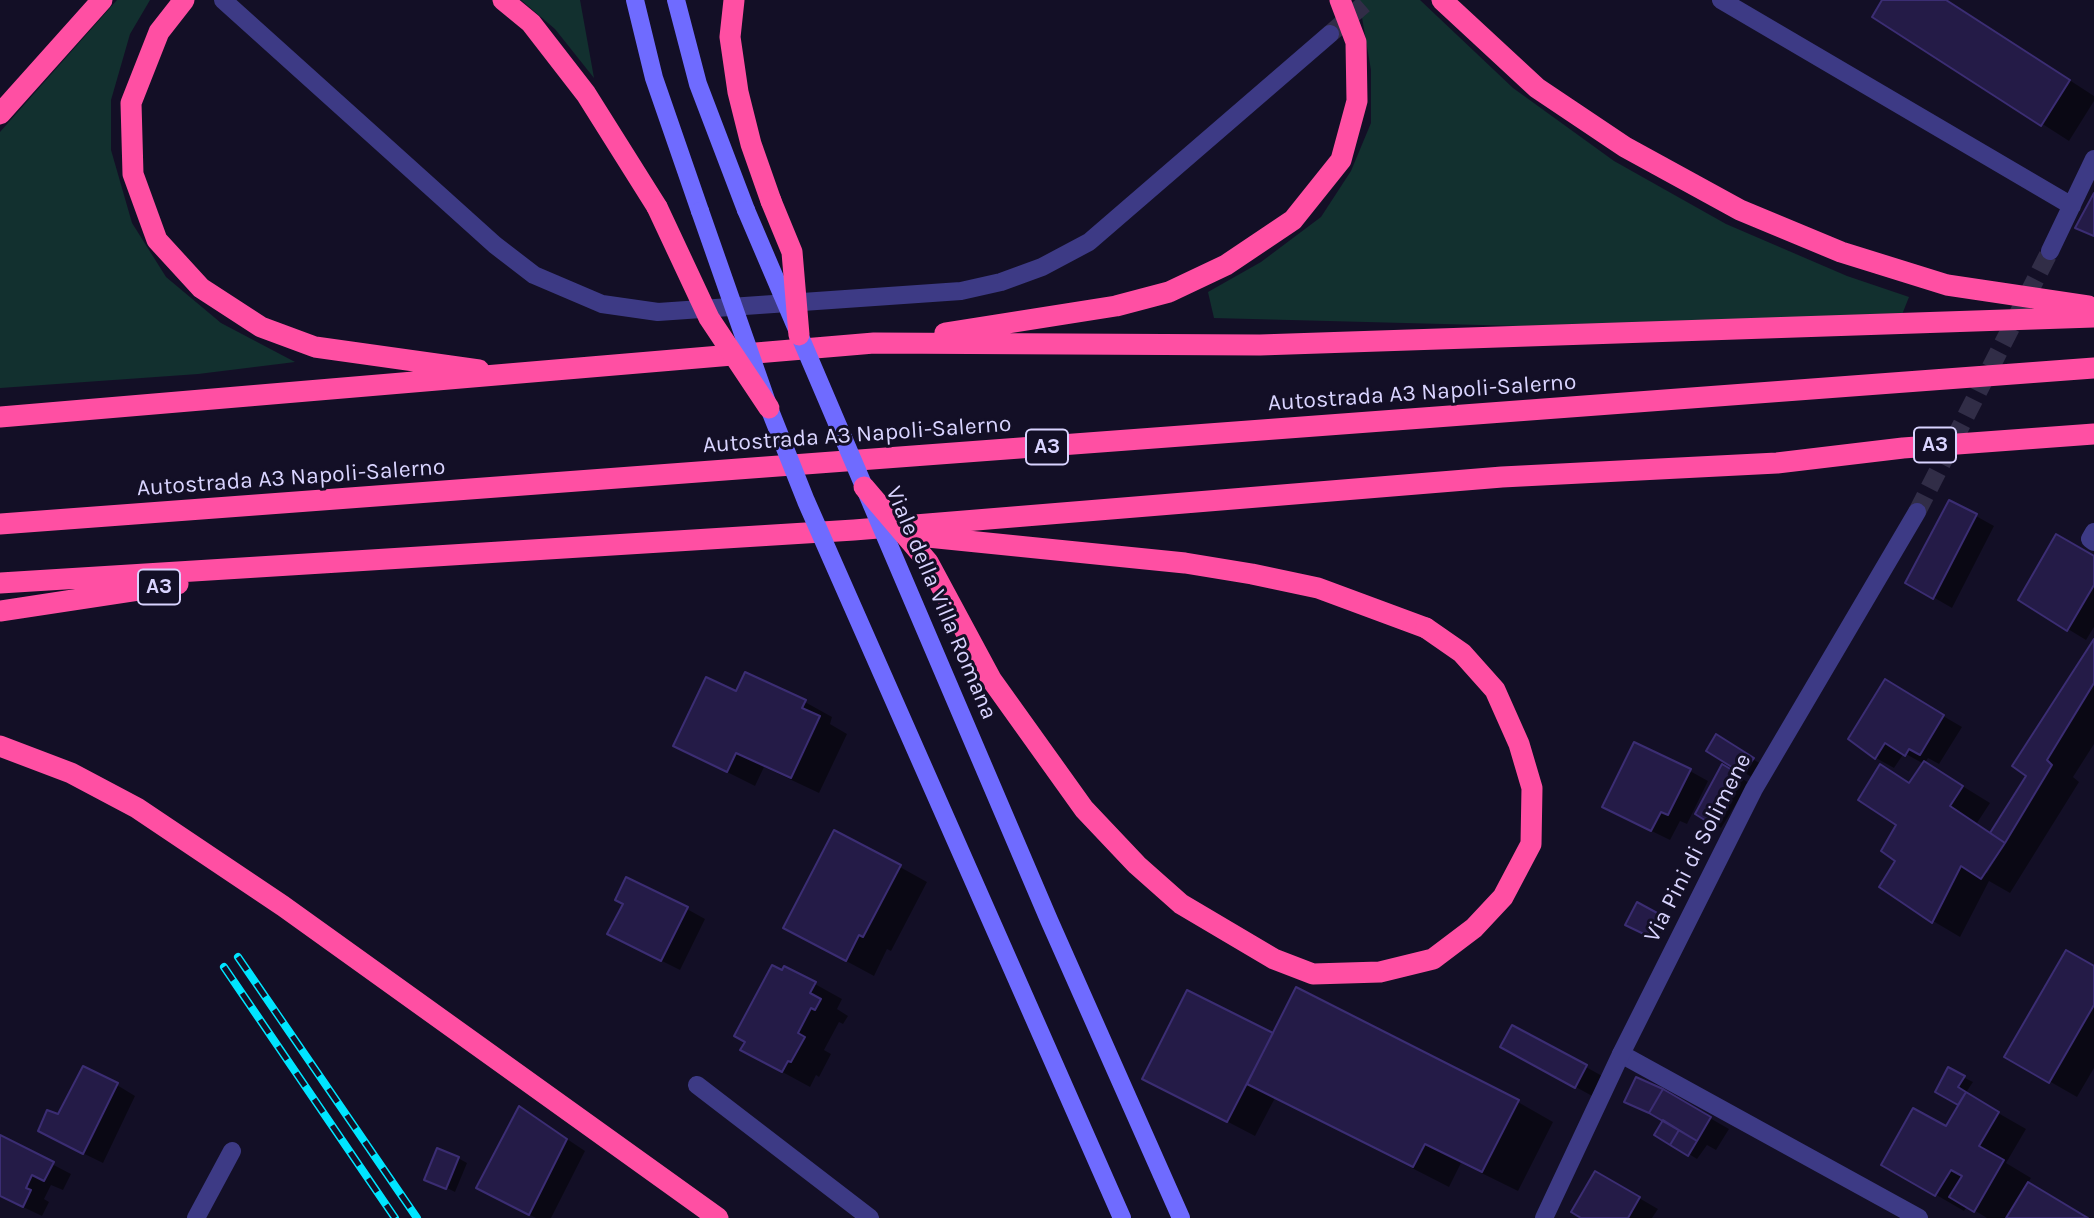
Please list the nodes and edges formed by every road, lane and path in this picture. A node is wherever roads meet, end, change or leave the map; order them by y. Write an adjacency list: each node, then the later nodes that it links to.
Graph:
1 (102, 0): 12 (highway)
2 (184, 0): 21 (highway)
3 (223, 0): 11 (street)
4 (503, 0): 22 (highway, bridge)
5 (635, 0): 22 (main road, bridge)
6 (676, 0): 18 (main road, Viale della Villa Romana, bridge)
7 (734, 0): 18 (highway, bridge)
8 (1340, 0): 19 (highway)
9 (1442, 0): 16 (highway)
10 (1721, 0): 14 (street)
11 (1330, 34)
12 (0, 114)
13 (2094, 159): 14 (street)
14 (2072, 206): 15 (street)
15 (2050, 251)
16 (2094, 307)
17 (2094, 317): 19 (highway)
18 (799, 335): 25 (main road, Viale della Villa Romana, bridge)
19 (874, 343): 21 (highway)
20 (2094, 368): 27 (highway, Autostrada A3 Napoli-Salerno / A3)
21 (520, 375): 23 (highway)
22 (768, 408): 41 (main road, bridge)
23 (0, 417)
24 (2094, 434): 28 (highway, A3)
25 (864, 487): 28 (highway, bridge); 42 (main road, Viale della Villa Romana, bridge)
26 (1917, 512): 35 (street, Via Pini di Solimene)
27 (0, 524)
28 (854, 530): 31 (highway, A3)
29 (2094, 532): 30 (street)
30 (2094, 542)
31 (318, 564): 32 (highway, A3); 33 (highway, A3)
32 (0, 583)
33 (0, 611)
34 (0, 746): 39 (highway)
35 (1621, 1054): 43 (street, Via Pini di Solimene); 44 (street)
36 (697, 1085): 40 (street)
37 (232, 1151): 38 (street)
38 (196, 1218)
39 (718, 1218)
40 (870, 1218)
41 (1122, 1218)
42 (1181, 1218)
43 (1544, 1218)
44 (1919, 1218)

